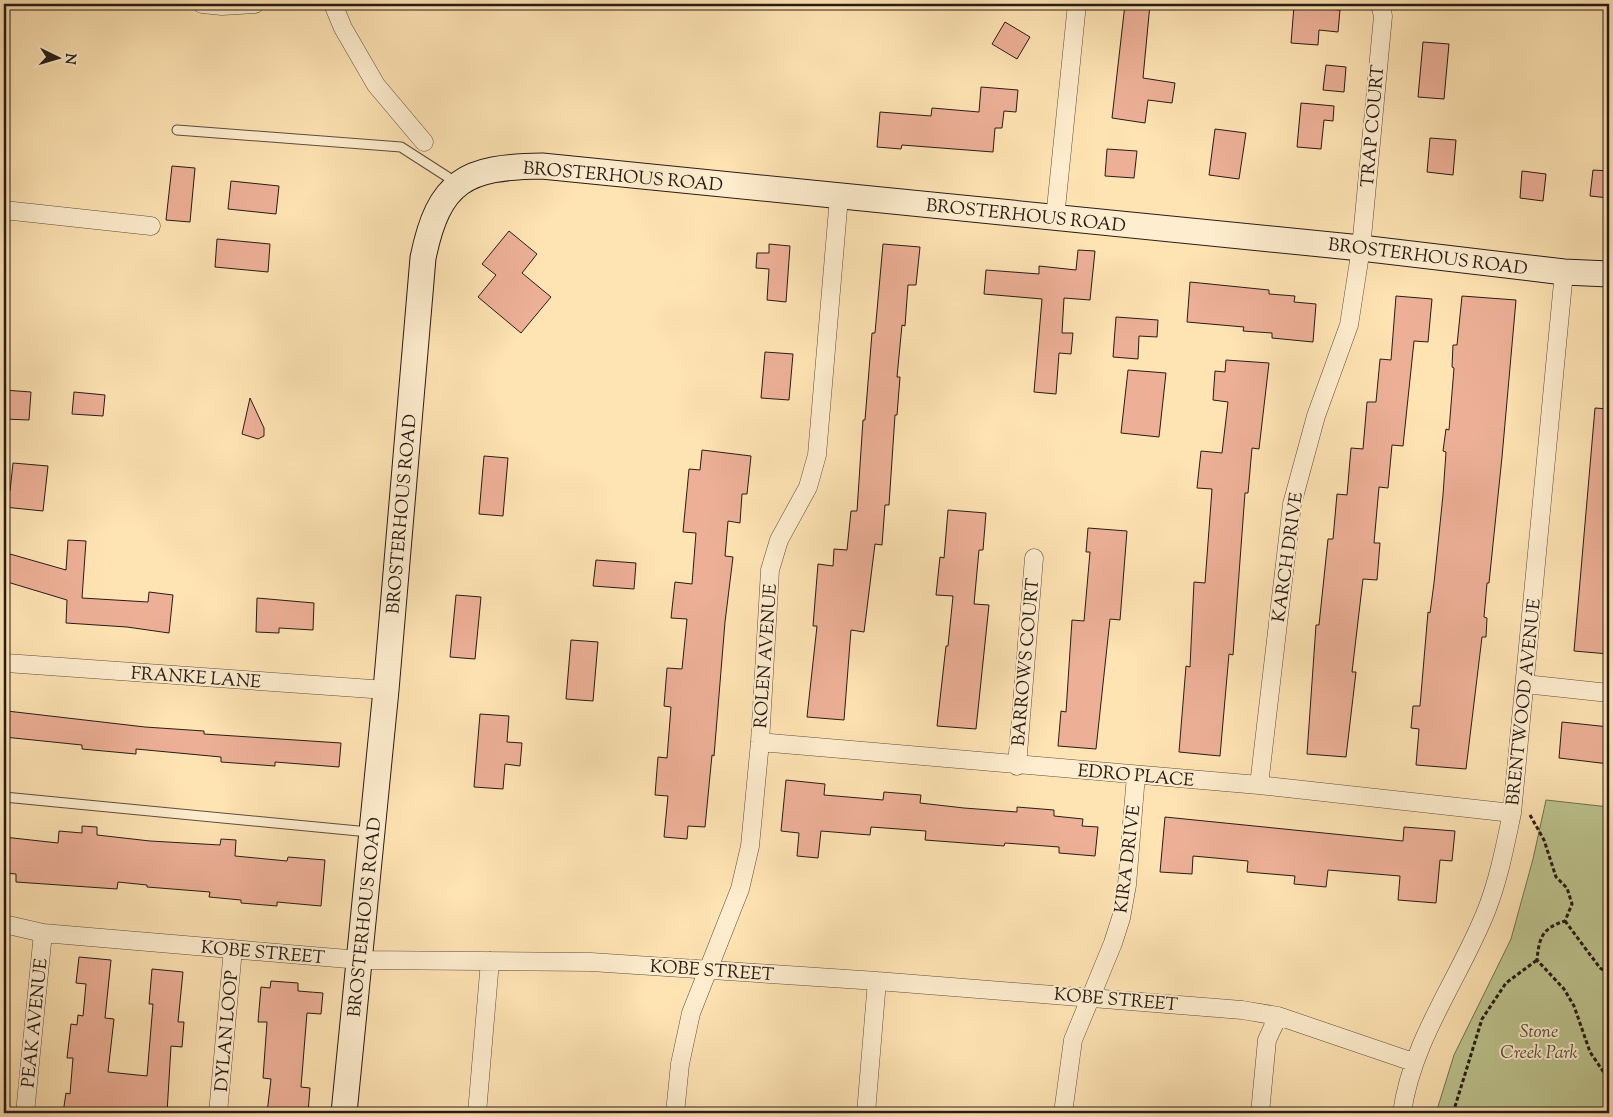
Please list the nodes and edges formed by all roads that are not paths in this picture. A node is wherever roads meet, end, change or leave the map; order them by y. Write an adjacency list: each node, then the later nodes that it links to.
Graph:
1 (202, 4): 2 (street)
2 (255, 4)
3 (333, 4): 7 (street)
4 (1077, 4): 11 (street)
5 (1380, 4): 13 (street, TRAP COURT)
6 (177, 130): 8 (lane)
7 (424, 142)
8 (457, 183): 9 (street, BROSTERHOUS ROAD); 19 (street, BROSTERHOUS ROAD)
9 (839, 197): 11 (street, BROSTERHOUS ROAD); 21 (street, ROLEN AVENUE)
10 (4, 210): 12 (street)
11 (1055, 218): 13 (street, BROSTERHOUS ROAD)
12 (151, 226)
13 (1360, 248): 14 (street, BROSTERHOUS ROAD); 24 (street, KARCH DRIVE)
14 (1564, 272): 15 (street, BROSTERHOUS ROAD); 18 (street, BRENTWOOD AVENUE)
15 (1609, 274)
16 (1034, 558): 22 (street, BARROWS COURT)
17 (6, 663): 19 (street, FRANKE LANE)
18 (1525, 684): 20 (street); 26 (street, BRENTWOOD AVENUE)
19 (386, 690): 27 (street, BROSTERHOUS ROAD)
20 (1609, 693)
21 (760, 742): 22 (street, EDRO PLACE); 33 (street, ROLEN AVENUE)
22 (1017, 766): 23 (street, EDRO PLACE)
23 (1136, 775): 24 (street, EDRO PLACE); 35 (street, KIRA DRIVE)
24 (1259, 785): 26 (street, EDRO PLACE)
25 (4, 797): 27 (lane)
26 (1512, 813): 37 (street, BRENTWOOD AVENUE)
27 (372, 832): 31 (street, BROSTERHOUS ROAD)
28 (4, 924): 29 (street, KOBE STREET)
29 (43, 933): 30 (street, KOBE STREET); 38 (street, PEAK AVENUE)
30 (234, 949): 31 (street, KOBE STREET); 39 (street, DYLAN LOOP)
31 (360, 960): 32 (street, KOBE STREET); 40 (street, BROSTERHOUS ROAD)
32 (490, 961): 33 (street, KOBE STREET); 41 (street)
33 (708, 970): 34 (street, KOBE STREET); 42 (street, ROLEN AVENUE)
34 (877, 980): 35 (street, KOBE STREET); 43 (street)
35 (1090, 997): 36 (street, KOBE STREET); 44 (street, KIRA DRIVE)
36 (1278, 1016): 37 (street, KOBE STREET); 45 (street)
37 (1413, 1062): 46 (street, BRENTWOOD AVENUE)
38 (24, 1113)
39 (218, 1113)
40 (344, 1113)
41 (476, 1113)
42 (675, 1113)
43 (866, 1113)
44 (1063, 1113)
45 (1260, 1113)
46 (1402, 1113)

